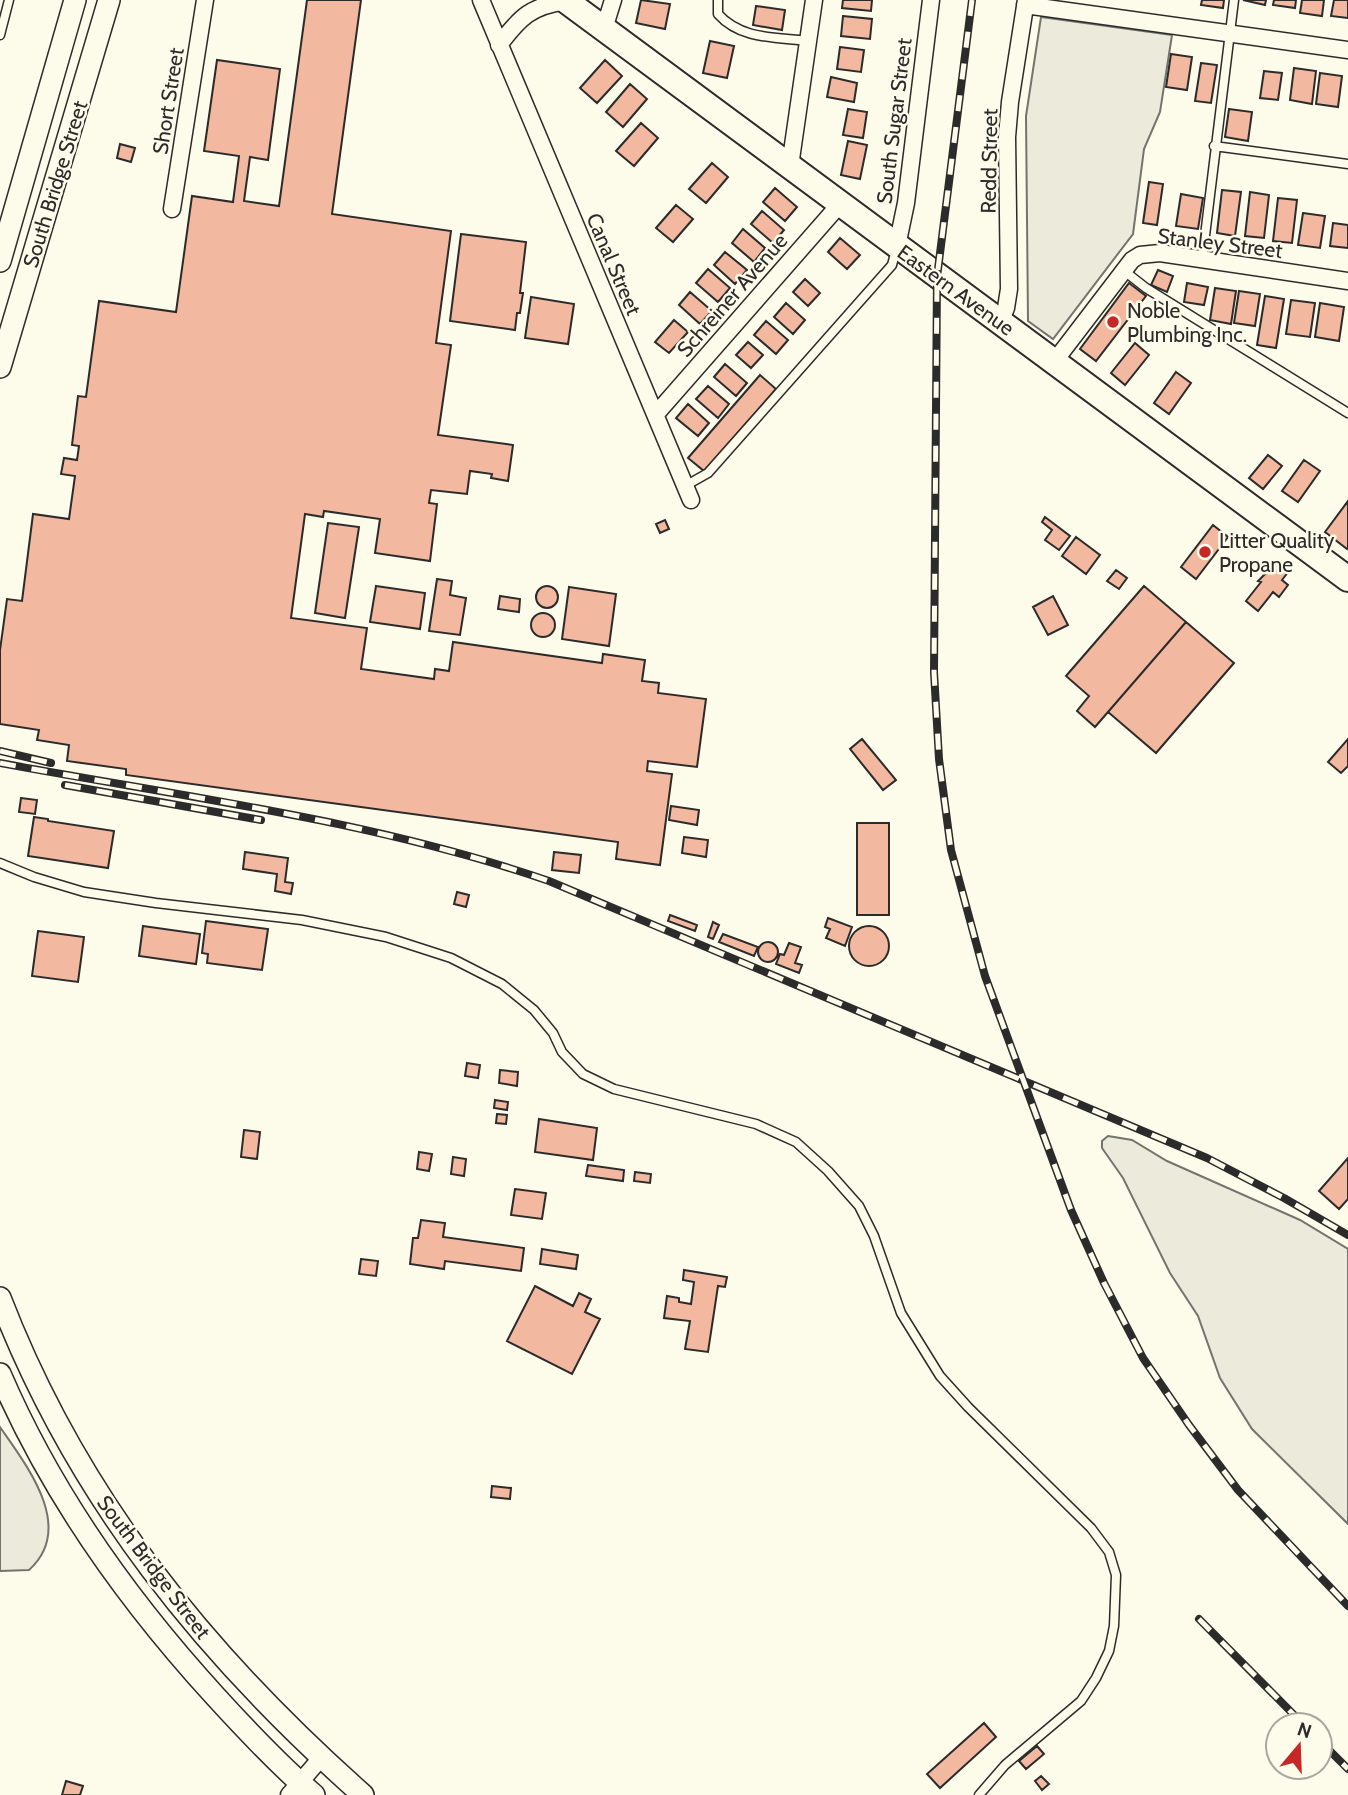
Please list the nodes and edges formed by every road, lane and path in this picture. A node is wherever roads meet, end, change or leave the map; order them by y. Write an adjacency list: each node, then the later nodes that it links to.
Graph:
1 (9, 0): 15 (lane)
2 (75, 0): 26 (main road, South Bridge Street)
3 (108, 0): 31 (main road, South Bridge Street)
4 (205, 0): 23 (street, Short Street)
5 (481, 0): 17 (street, Canal Street)
6 (613, 0): 13 (street)
7 (718, 0): 16 (lane)
8 (814, 0): 16 (street)
9 (931, 0): 24 (street, South Sugar Street)
10 (1234, 0): 14 (lane)
11 (566, 1): 13 (main road, Eastern Avenue); 17 (street)
12 (1025, 3): 14 (street); 29 (street, Redd Street)
13 (604, 29): 21 (main road, Eastern Avenue)
14 (1230, 34): 18 (street); 19 (lane)
15 (0, 35)
16 (809, 41): 21 (street)
17 (499, 45): 33 (street, Canal Street)
18 (1348, 50)
19 (1214, 146): 20 (lane); 25 (lane)
20 (1348, 164)
21 (790, 166): 22 (main road, Eastern Avenue)
22 (840, 204): 24 (main road, Eastern Avenue); 33 (street, Schreiner Avenue)
23 (172, 209)
24 (897, 246): 29 (main road, Eastern Avenue); 34 (lane)
25 (1202, 260): 27 (street, Stanley Street); 28 (street, Stanley Street)
26 (0, 261)
27 (1123, 270): 30 (street, Stanley Street); 32 (lane)
28 (1348, 281)
29 (1000, 322): 30 (main road, Eastern Avenue)
30 (1054, 362): 35 (main road, Eastern Avenue)
31 (0, 367)
32 (1348, 413)
33 (656, 414): 34 (street, Canal Street)
34 (688, 493)
35 (1348, 579)
36 (0, 863): 42 (lane)
37 (0, 1298): 39 (main road, South Bridge Street)
38 (0, 1374): 40 (main road, South Bridge Street)
39 (321, 1758): 40 (street); 41 (main road, South Bridge Street)
40 (300, 1791)
41 (363, 1795)
42 (979, 1795)

